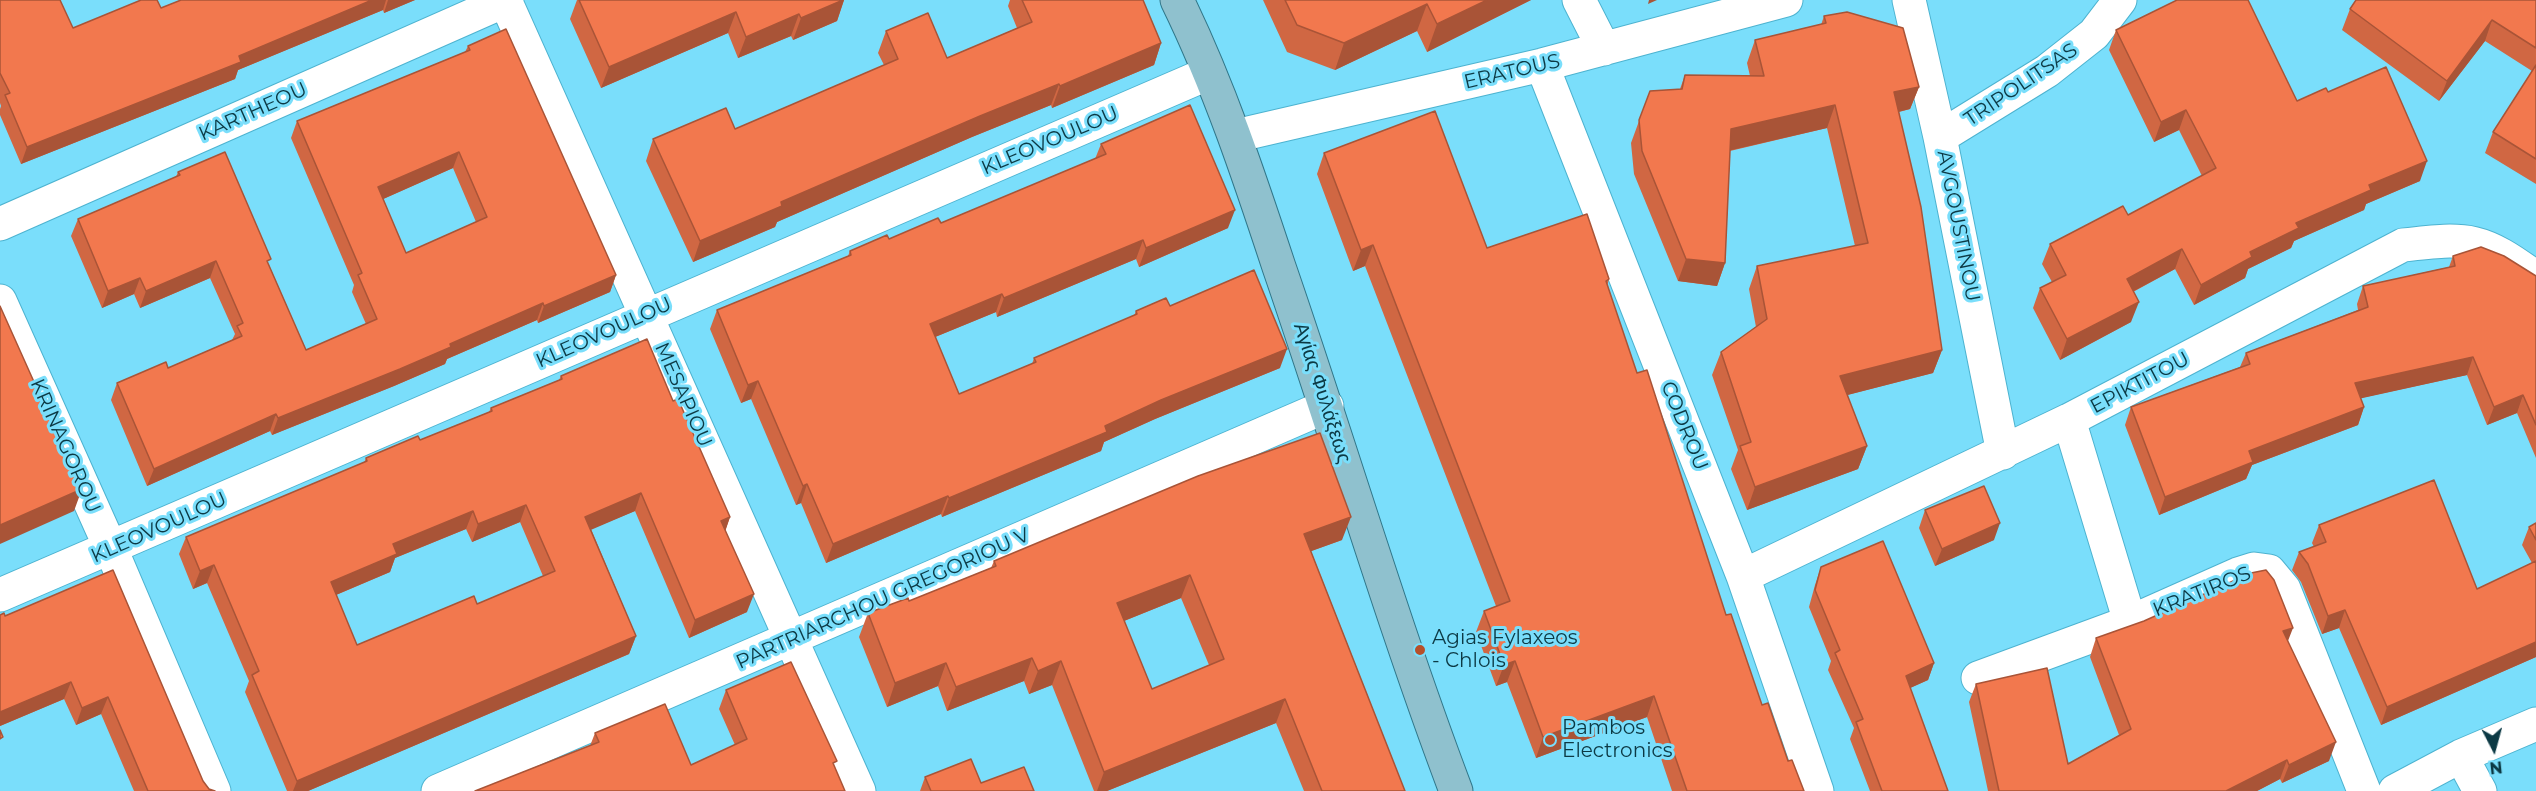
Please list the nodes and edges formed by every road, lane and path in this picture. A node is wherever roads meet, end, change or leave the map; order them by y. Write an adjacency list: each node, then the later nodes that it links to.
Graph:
1 (506, 0): 12 (street, KARTHEOU); 15 (street, MESAPIOU)
2 (1177, 0): 9 (main road, Αγίας Φυλάξεως)
3 (1580, 0): 7 (street)
4 (1786, 0): 7 (street, ERATOUS)
5 (1909, 0): 11 (street, AVGOUSTINOU)
6 (2120, 0): 11 (street, TRIPOLITSAS)
7 (1604, 50): 8 (street, ERATOUS)
8 (1542, 65): 10 (street, ERATOUS); 20 (street, CODROU)
9 (1209, 73): 10 (main road, Αγίας Φυλάξεως); 15 (street, KLEOVOULOU)
10 (1235, 136): 16 (main road, Αγίας Φυλάξεως)
11 (1940, 137): 18 (street, AVGOUSTINOU)
12 (0, 224)
13 (2536, 278): 17 (street, EPIKTITOU)
14 (0, 301): 19 (street, KRINAGOROU)
15 (648, 314): 19 (street, KLEOVOULOU); 23 (street, MESAPIOU)
16 (1327, 406): 23 (street, PARTRIARCHOU GREGORIOU V); 30 (main road, Αγίας Φυλάξεως)
17 (2069, 420): 18 (street, EPIKTITOU); 22 (street)
18 (2003, 453): 20 (street, EPIKTITOU)
19 (111, 549): 21 (street, KLEOVOULOU); 27 (street, KRINAGOROU)
20 (1743, 576): 31 (street, CODROU)
21 (0, 595)
22 (2130, 622): 24 (street, KRATIROS); 32 (street, KRATIROS)
23 (791, 640): 28 (street, PARTRIARCHOU GREGORIOU V); 29 (street, MESAPIOU)
24 (1978, 678)
25 (2536, 724): 26 (street)
26 (2461, 756): 33 (street); 34 (street)
27 (214, 791)
28 (438, 791)
29 (859, 791)
30 (1456, 791)
31 (1817, 791)
32 (2364, 791)
33 (2395, 791)
34 (2480, 791)

